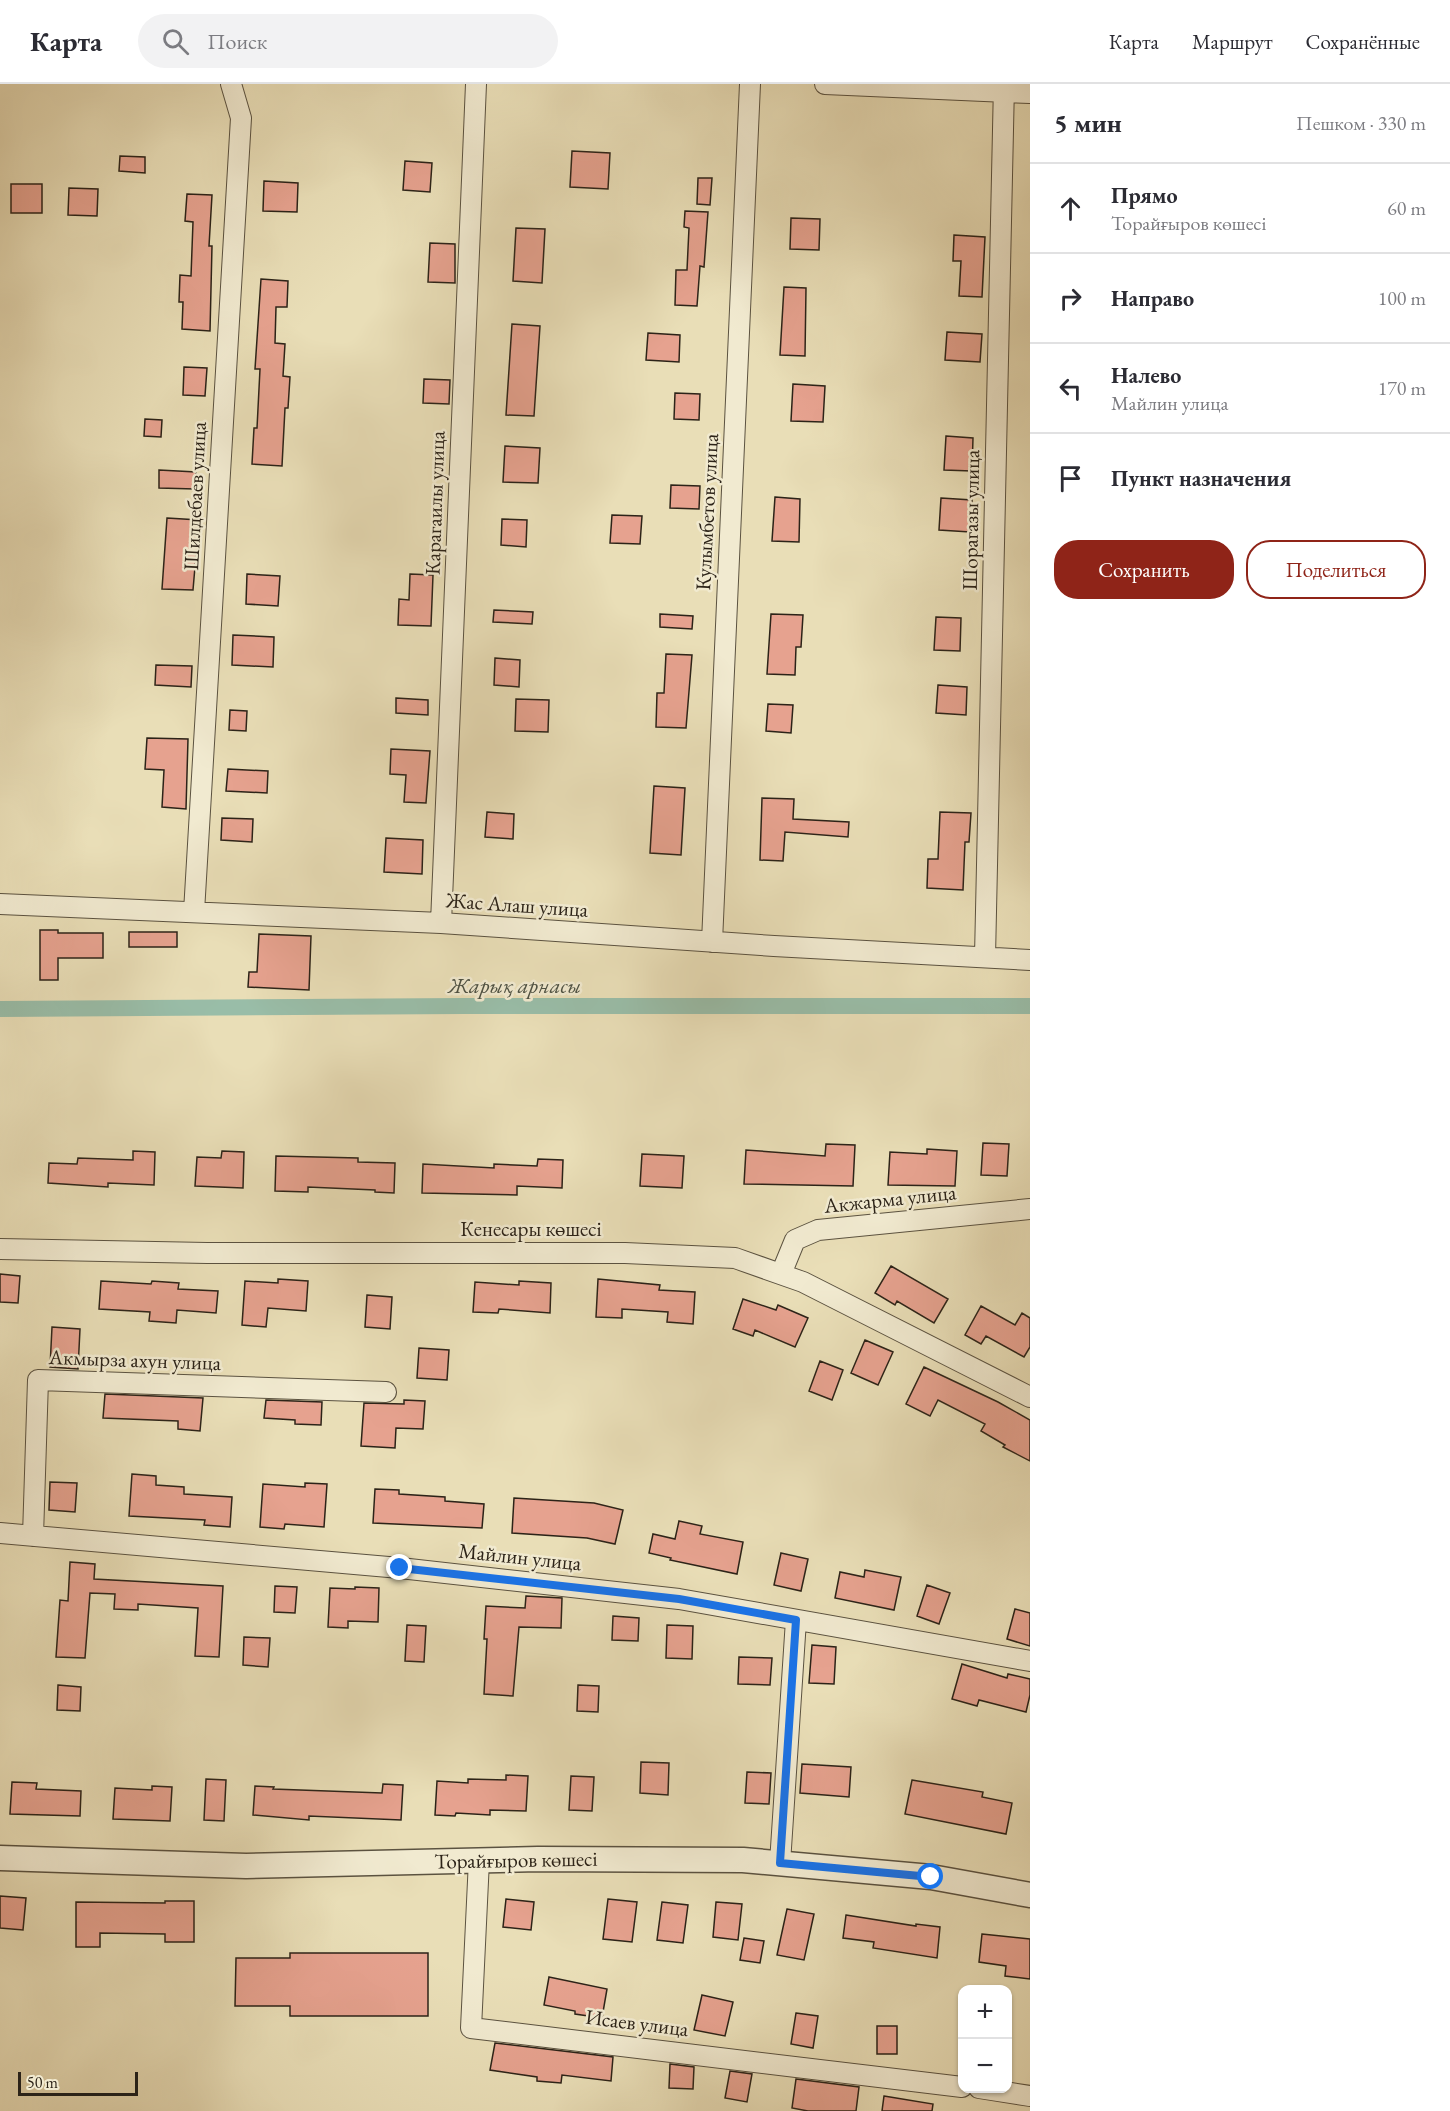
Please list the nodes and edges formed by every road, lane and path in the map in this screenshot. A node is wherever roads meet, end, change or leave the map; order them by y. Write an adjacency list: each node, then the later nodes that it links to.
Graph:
1 (231, 84): 8 (street, Шилдебаев улица)
2 (476, 84): 9 (street, Карагаилы улица)
3 (750, 84): 10 (street, Кулымбетов улица)
4 (825, 84): 5 (street)
5 (1004, 88): 6 (street); 11 (street, Шорагазы улица)
6 (1030, 93)
7 (0, 903): 8 (street, Жас Алаш улица)
8 (194, 912): 9 (street, Жас Алаш улица)
9 (441, 923): 10 (street, Жас Алаш улица)
10 (712, 942): 11 (street, Жас Алаш улица)
11 (985, 957): 12 (street, Жас Алаш улица)
12 (1030, 960)
13 (1030, 1209): 15 (street, Акжарма улица)
14 (0, 1249): 15 (street, Кенесары көшесі)
15 (781, 1274): 17 (street, Кенесары көшесі)
16 (386, 1392): 19 (street, Акмырза ахун улица)
17 (1030, 1397)
18 (0, 1533): 19 (street, Майлин улица)
19 (33, 1536): 20 (street, Майлин улица)
20 (796, 1620): 21 (street, Майлин улица); 24 (street)
21 (1030, 1661)
22 (0, 1858): 23 (street, Торайғыров көшесі)
23 (479, 1860): 24 (street, Торайғыров көшесі); 26 (street, Исаев улица)
24 (780, 1863): 25 (street, Торайғыров көшесі)
25 (1030, 1895)
26 (958, 2085)
27 (1011, 2093): 28 (street)
28 (1030, 2096)

